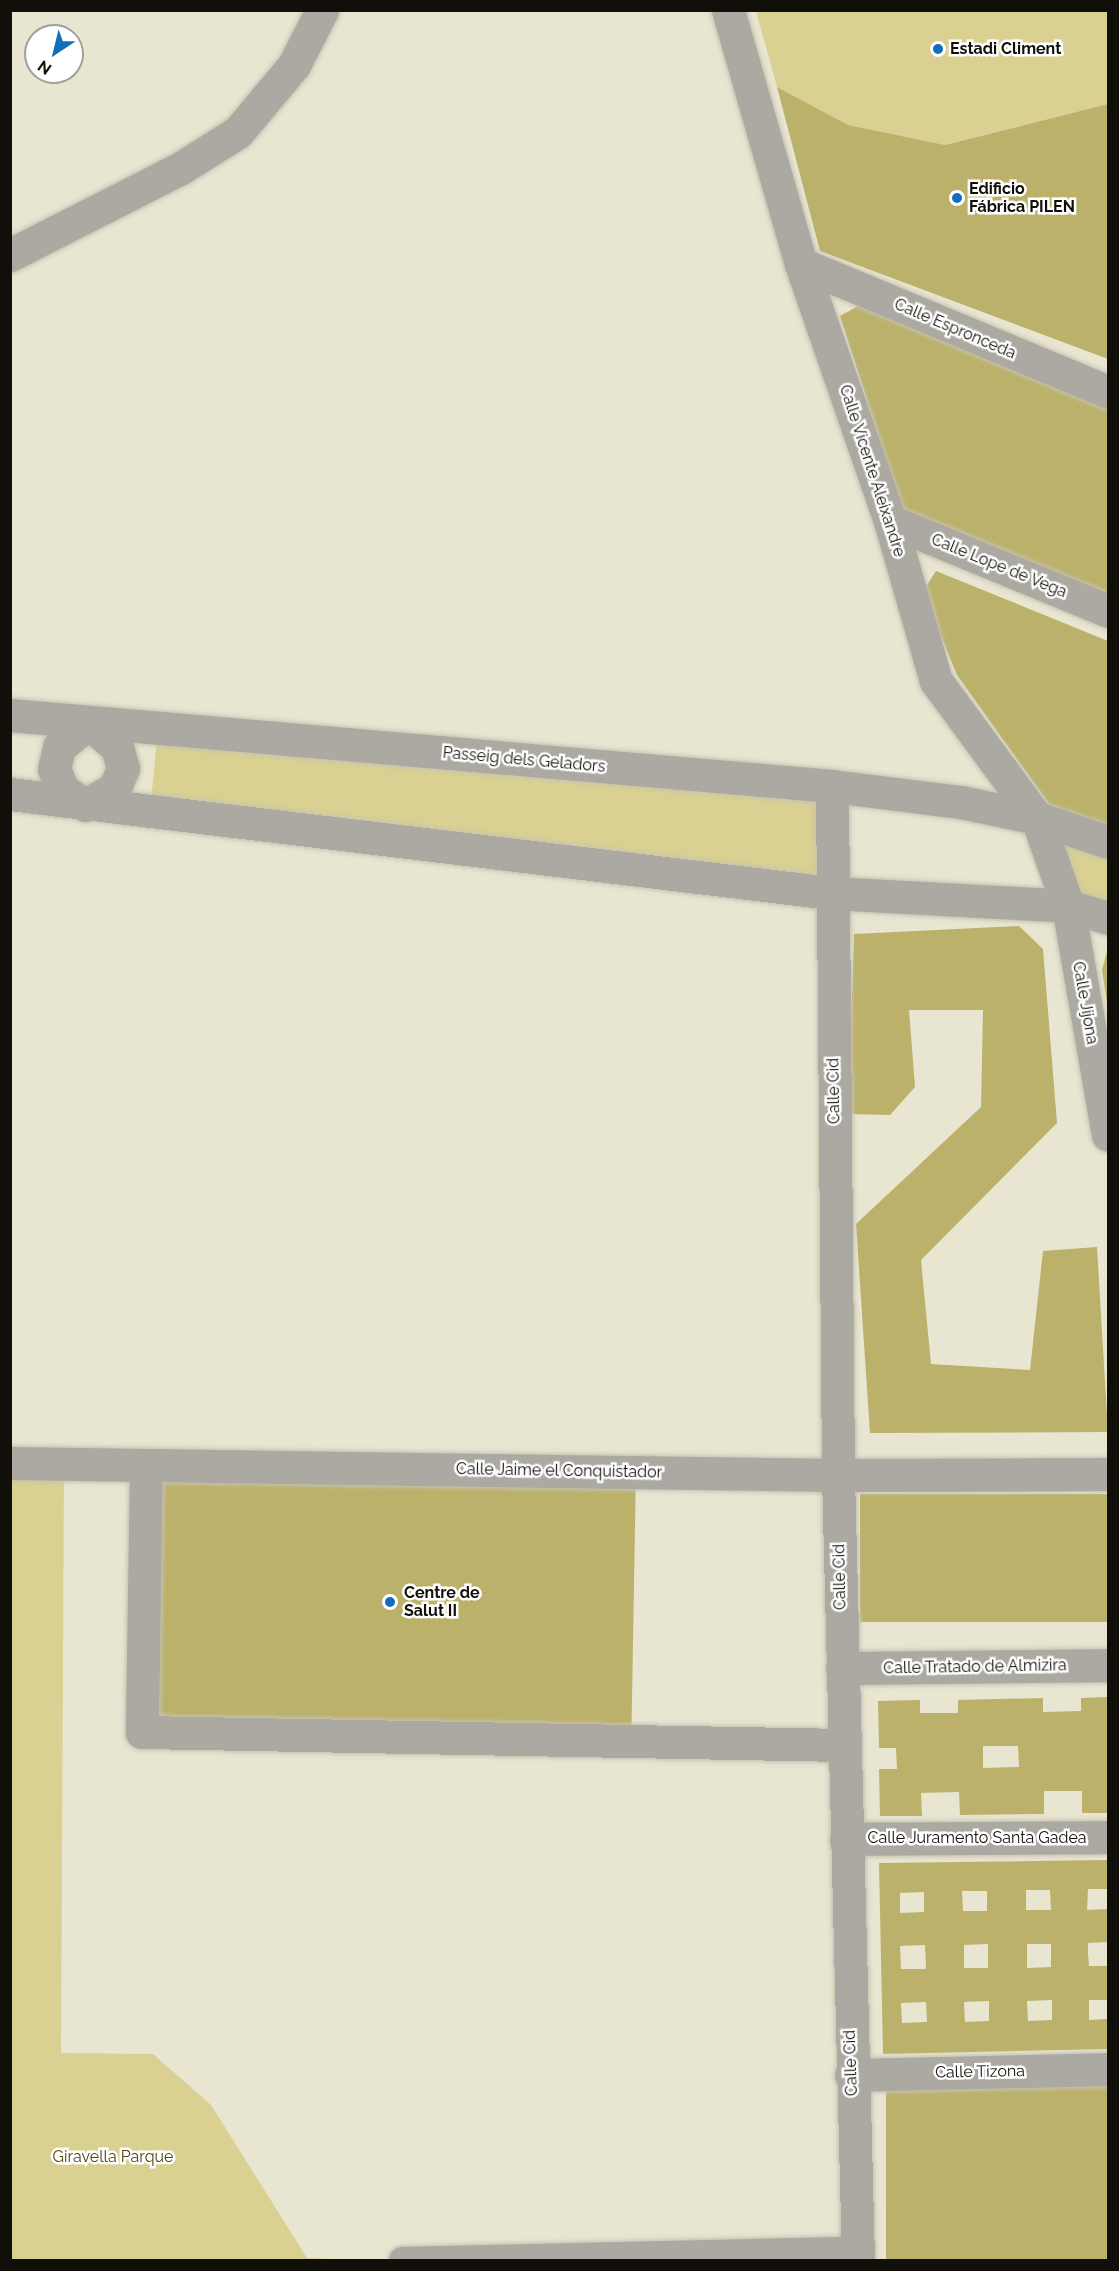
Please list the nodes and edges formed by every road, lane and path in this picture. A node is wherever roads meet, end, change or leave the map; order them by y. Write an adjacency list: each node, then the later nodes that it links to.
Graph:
1 (322, 10): 3 (street)
2 (728, 10): 4 (street, Calle Vicente Aleixandre)
3 (10, 255)
4 (801, 264): 5 (street, Calle Espronceda); 6 (street, Calle Vicente Aleixandre)
5 (1108, 392)
6 (890, 521): 7 (street, Calle Lope de Vega); 13 (street, Calle Vicente Aleixandre)
7 (1108, 611)
8 (10, 715): 9 (street, Passeig dels Geladors)
9 (89, 723): 10 (street, Passeig dels Geladors); 12 (street); 12 (street)
10 (832, 786): 13 (street, Passeig dels Geladors); 15 (street, Calle Cid)
11 (10, 794): 12 (street)
12 (85, 805): 15 (street)
13 (1037, 818): 14 (street, Passeig dels Geladors); 16 (street, Calle Vicente Aleixandre)
14 (1108, 842)
15 (831, 893): 16 (street); 22 (street, Calle Cid)
16 (1068, 906): 17 (street); 18 (street, Calle Jijona)
17 (1108, 918)
18 (1108, 1135)
19 (10, 1462): 20 (street, Calle Jaime el Conquistador)
20 (146, 1465): 22 (street, Calle Jaime el Conquistador); 25 (street)
21 (1108, 1474): 22 (street, Calle Jaime el Conquistador)
22 (838, 1475): 24 (street, Calle Cid)
23 (1108, 1665): 24 (street, Calle Tratado de Almizira)
24 (842, 1668): 25 (street, Calle Cid)
25 (844, 1745): 27 (street, Calle Cid)
26 (1108, 1837): 27 (street, Calle Juramento Santa Gadea)
27 (846, 1839): 29 (street, Calle Cid)
28 (1108, 2069): 29 (street, Calle Tizona)
29 (851, 2075): 30 (street, Calle Cid)
30 (858, 2255): 31 (street)
31 (402, 2260)

